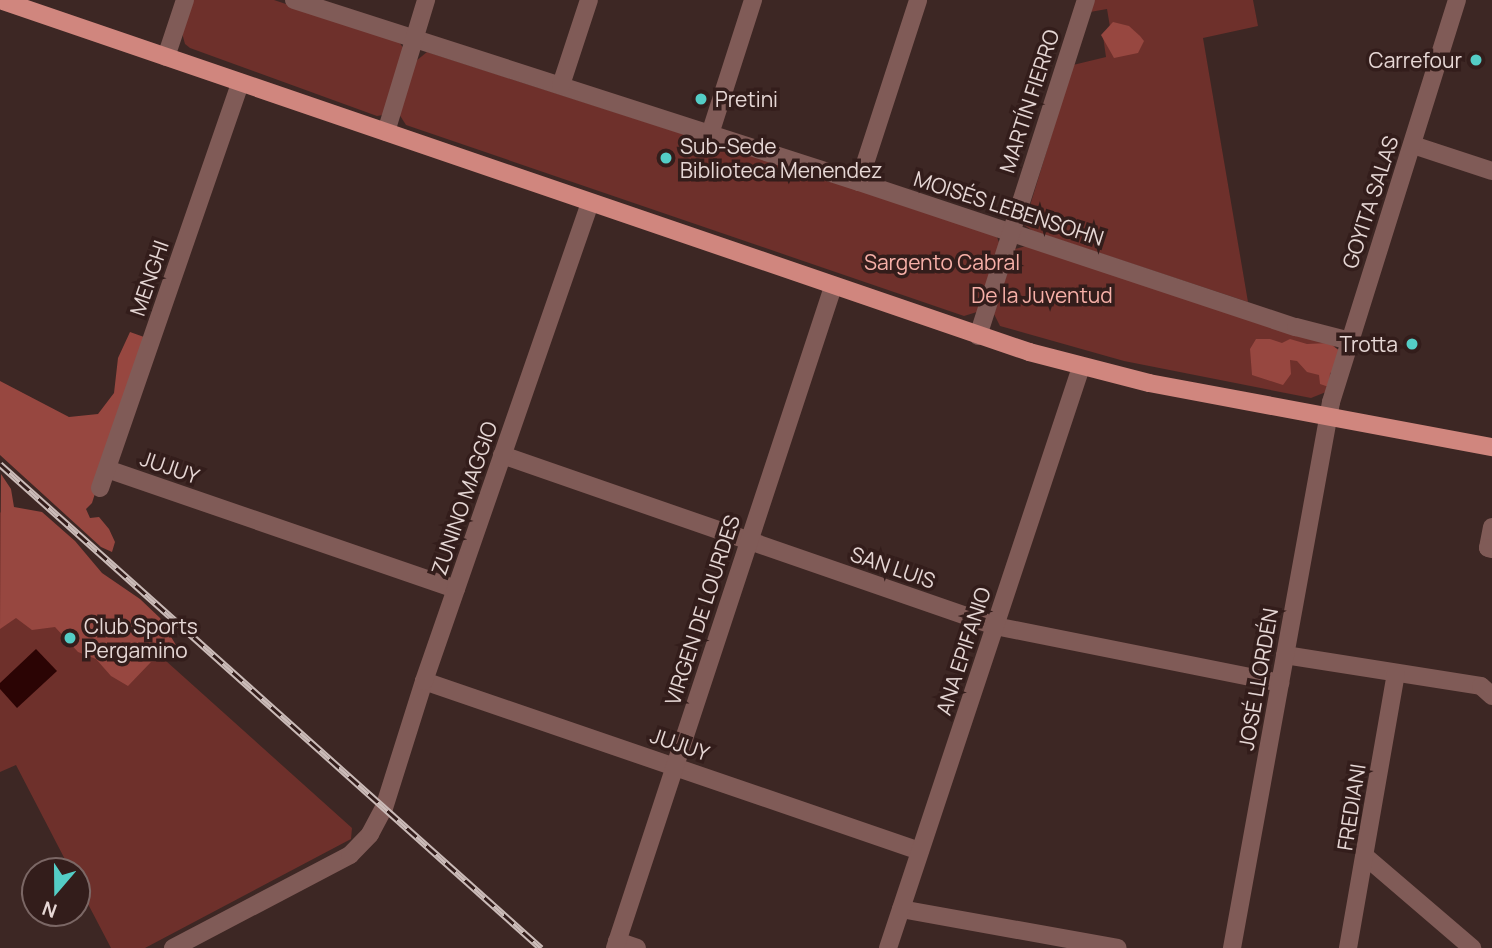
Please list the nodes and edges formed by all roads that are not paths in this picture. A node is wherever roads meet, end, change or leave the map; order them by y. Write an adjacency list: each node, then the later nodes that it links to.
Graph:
1 (0, 0): 11 (main road)
2 (185, 0): 11 (street)
3 (294, 0): 10 (street, MOISÉS LEBENSOHN)
4 (426, 0): 10 (street)
5 (589, 0): 13 (street)
6 (753, 0): 15 (street)
7 (918, 0): 18 (street)
8 (1086, 0): 20 (street, MARTÍN FIERRO)
9 (1457, 0): 16 (street, GOYITA SALAS)
10 (413, 38): 13 (street, MOISÉS LEBENSOHN); 14 (street)
11 (166, 57): 12 (main road)
12 (240, 83): 14 (main road); 28 (street, MENGHI)
13 (561, 85): 15 (street, MOISÉS LEBENSOHN)
14 (386, 132): 19 (main road)
15 (710, 134): 18 (street, MOISÉS LEBENSOHN)
16 (1413, 145): 17 (street); 23 (street, GOYITA SALAS)
17 (1492, 171)
18 (859, 182): 20 (street, MOISÉS LEBENSOHN)
19 (590, 203): 21 (main road); 27 (street, ZUNINO MAGGIO)
20 (1010, 232): 22 (street, MARTÍN FIERRO); 23 (street, MOISÉS LEBENSOHN)
21 (833, 287): 22 (main road); 31 (street, VIRGEN DE LOURDES)
22 (978, 336): 24 (main road)
23 (1350, 341): 25 (street, GOYITA SALAS)
24 (1081, 367): 25 (main road); 34 (street, ANA EPIFANIO)
25 (1330, 418): 26 (main road); 35 (street, JOSÉ LLORDÉN)
26 (1492, 447)
27 (502, 455): 31 (street, SAN LUIS); 33 (street, ZUNINO MAGGIO)
28 (107, 470): 29 (street, MENGHI); 33 (street, JUJUY)
29 (100, 488)
30 (1492, 527): 32 (street)
31 (749, 541): 34 (street, SAN LUIS); 40 (street, VIRGEN DE LOURDES)
32 (1492, 549)
33 (456, 589): 37 (street, ZUNINO MAGGIO)
34 (995, 626): 38 (street, SAN LUIS); 41 (street, ANA EPIFANIO)
35 (1285, 655): 36 (street); 38 (street, JOSÉ LLORDÉN)
36 (1396, 674): 39 (street); 42 (street, FREDIANI)
37 (424, 681): 40 (street, JUJUY); 45 (street, ZUNINO MAGGIO)
38 (1280, 683): 49 (street, JOSÉ LLORDÉN)
39 (1492, 696)
40 (675, 766): 41 (street, JUJUY); 44 (street, VIRGEN DE LOURDES)
41 (920, 851): 43 (street, ANA EPIFANIO)
42 (1366, 857): 50 (street, FREDIANI); 51 (street)
43 (901, 909): 47 (street, ANA EPIFANIO); 48 (street)
44 (616, 945): 46 (street)
45 (173, 948)
46 (637, 948)
47 (888, 948)
48 (1118, 948)
49 (1231, 948)
50 (1349, 948)
51 (1472, 948)

